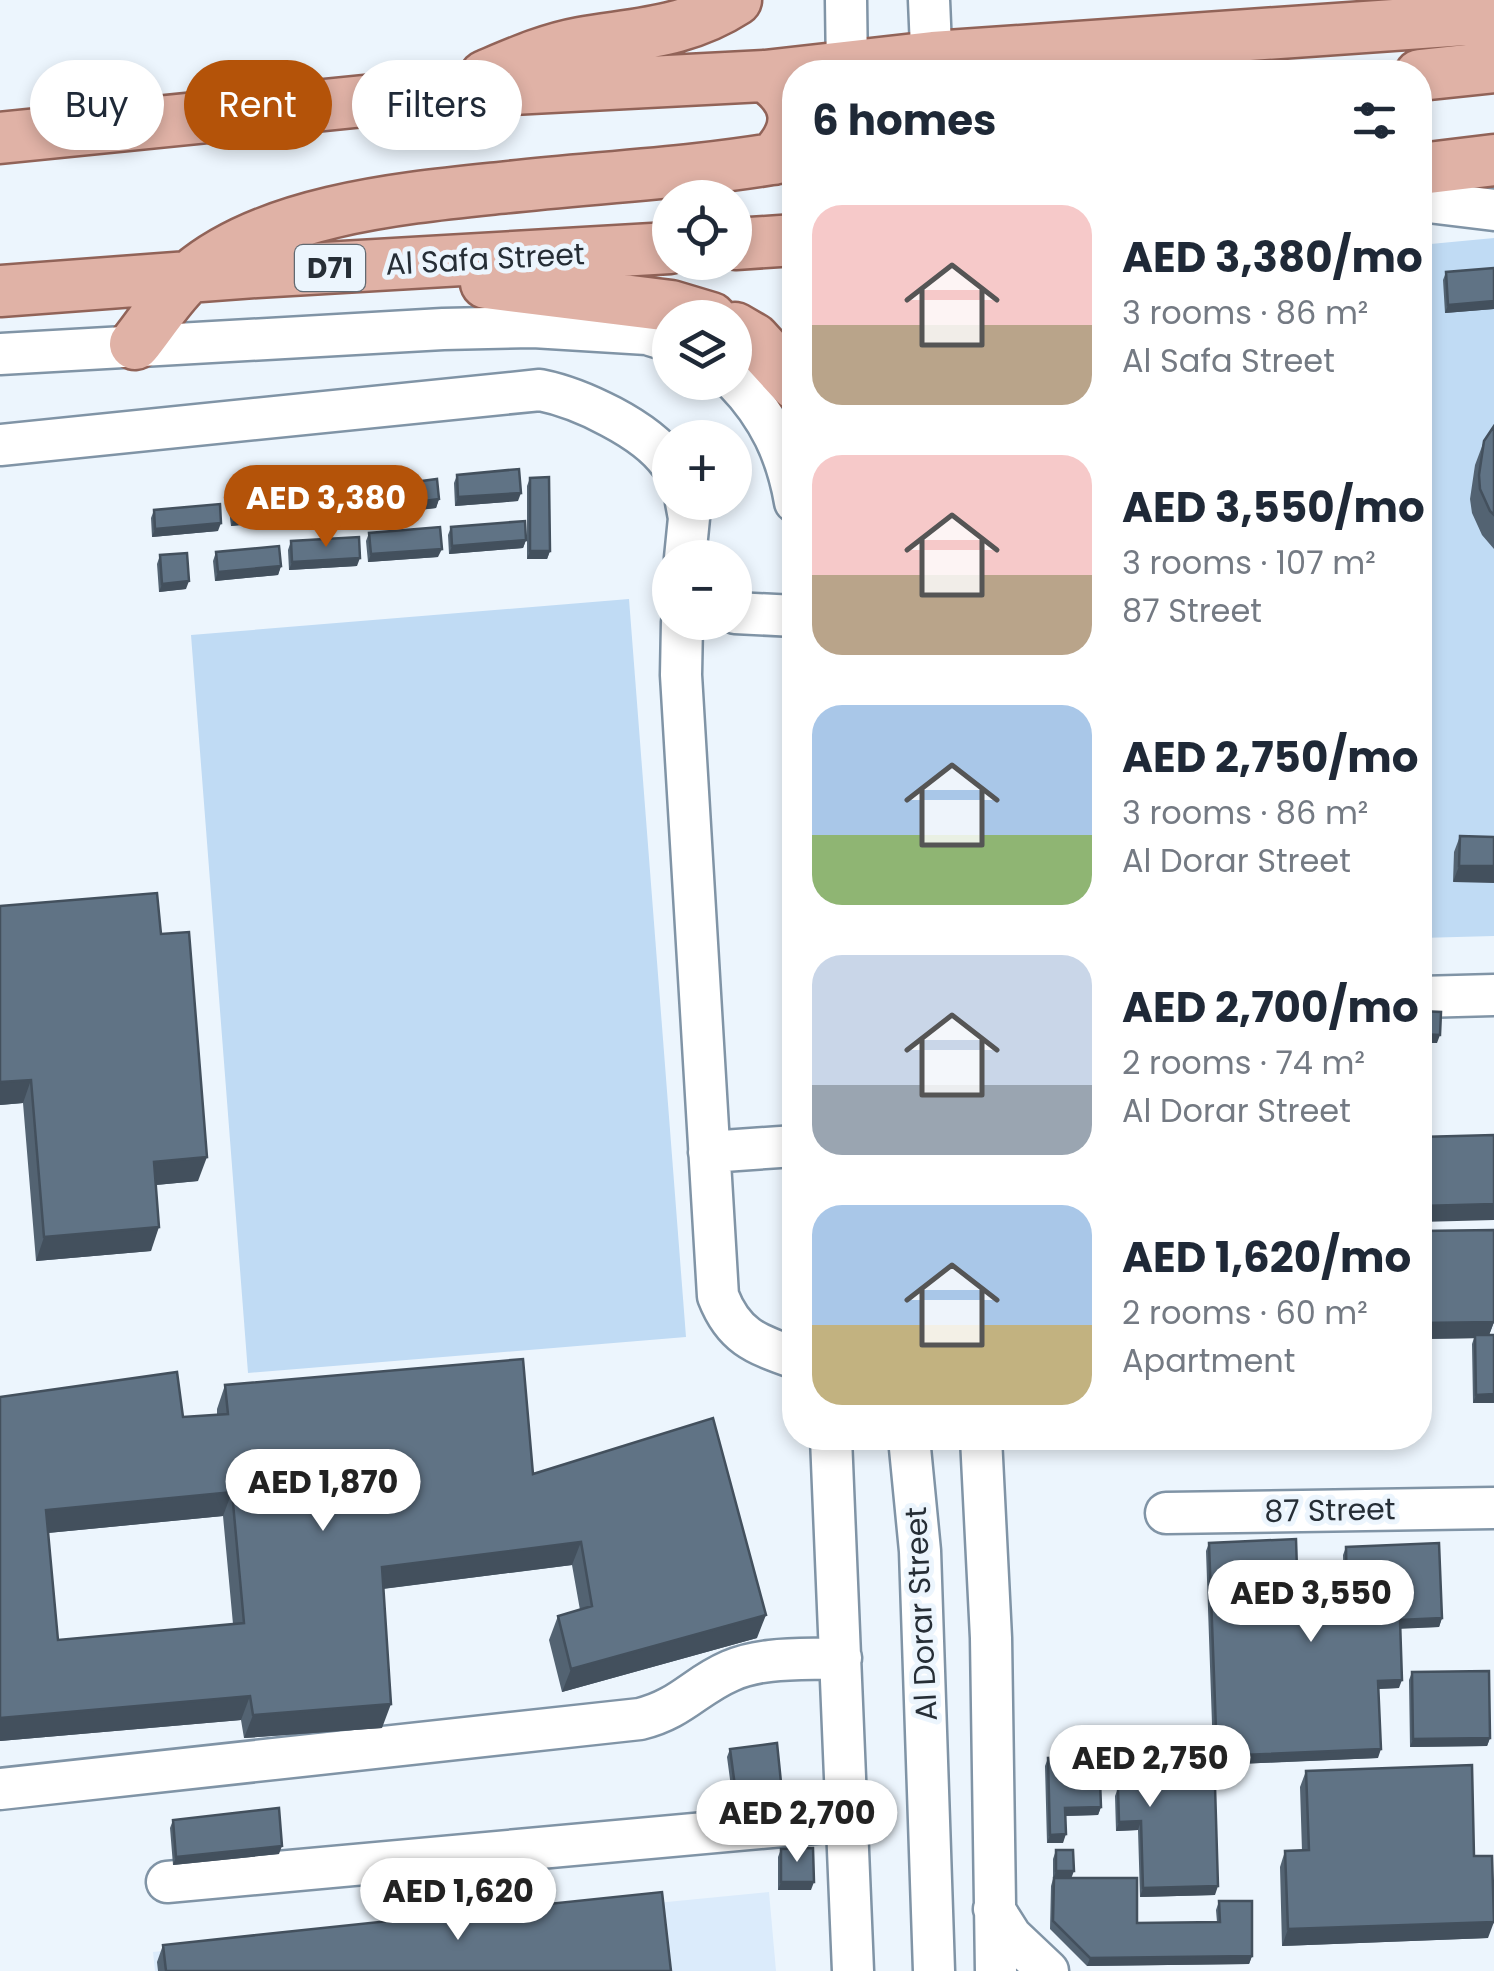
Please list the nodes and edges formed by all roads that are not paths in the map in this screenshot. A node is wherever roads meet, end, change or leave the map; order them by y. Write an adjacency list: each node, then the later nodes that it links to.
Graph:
1 (736, 0): 8 (main road)
2 (846, 0): 5 (street)
3 (929, 0): 6 (street)
4 (1494, 18): 7 (main road)
5 (847, 60)
6 (932, 60)
7 (981, 60)
8 (522, 62)
9 (1494, 67): 11 (main road)
10 (782, 75): 12 (main road)
11 (1432, 75)
12 (765, 76): 13 (main road); 14 (main road)
13 (522, 88)
14 (782, 88)
15 (352, 102): 16 (main road)
16 (0, 138)
17 (782, 157): 26 (main road)
18 (1494, 160): 19 (main road)
19 (1432, 168)
20 (1432, 202): 21 (street)
21 (1494, 210)
22 (782, 241): 23 (main road)
23 (752, 243)
24 (652, 249): 25 (main road, Al Safa Street / D71)
25 (256, 272): 26 (main road, Al Safa Street / D71); 27 (main road)
26 (187, 279): 28 (main road, Al Safa Street / D71); 33 (main road)
27 (499, 283): 29 (main road); 30 (street)
28 (0, 291)
29 (652, 303)
30 (652, 336)
31 (652, 338): 33 (street)
32 (752, 338): 35 (main road)
33 (134, 344): 34 (street)
34 (0, 354)
35 (782, 370)
36 (751, 400): 39 (street)
37 (0, 445): 38 (street)
38 (652, 445)
39 (782, 456)
40 (752, 614): 41 (street)
41 (782, 615)
42 (681, 640): 46 (street)
43 (1494, 995): 44 (street)
44 (1432, 996)
45 (782, 1147): 46 (street)
46 (709, 1152): 47 (street)
47 (782, 1352)
48 (831, 1450): 53 (street)
49 (910, 1450): 59 (street, Al Dorar Street)
50 (983, 1450): 57 (street)
51 (1494, 1508): 52 (street, 87 Street)
52 (1166, 1513)
53 (840, 1658): 54 (street); 55 (street)
54 (0, 1790)
55 (848, 1820): 56 (street); 58 (street)
56 (168, 1882)
57 (994, 1909): 60 (street); 61 (street)
58 (855, 1965)
59 (934, 1971)
60 (996, 1971)
61 (1048, 1971)

